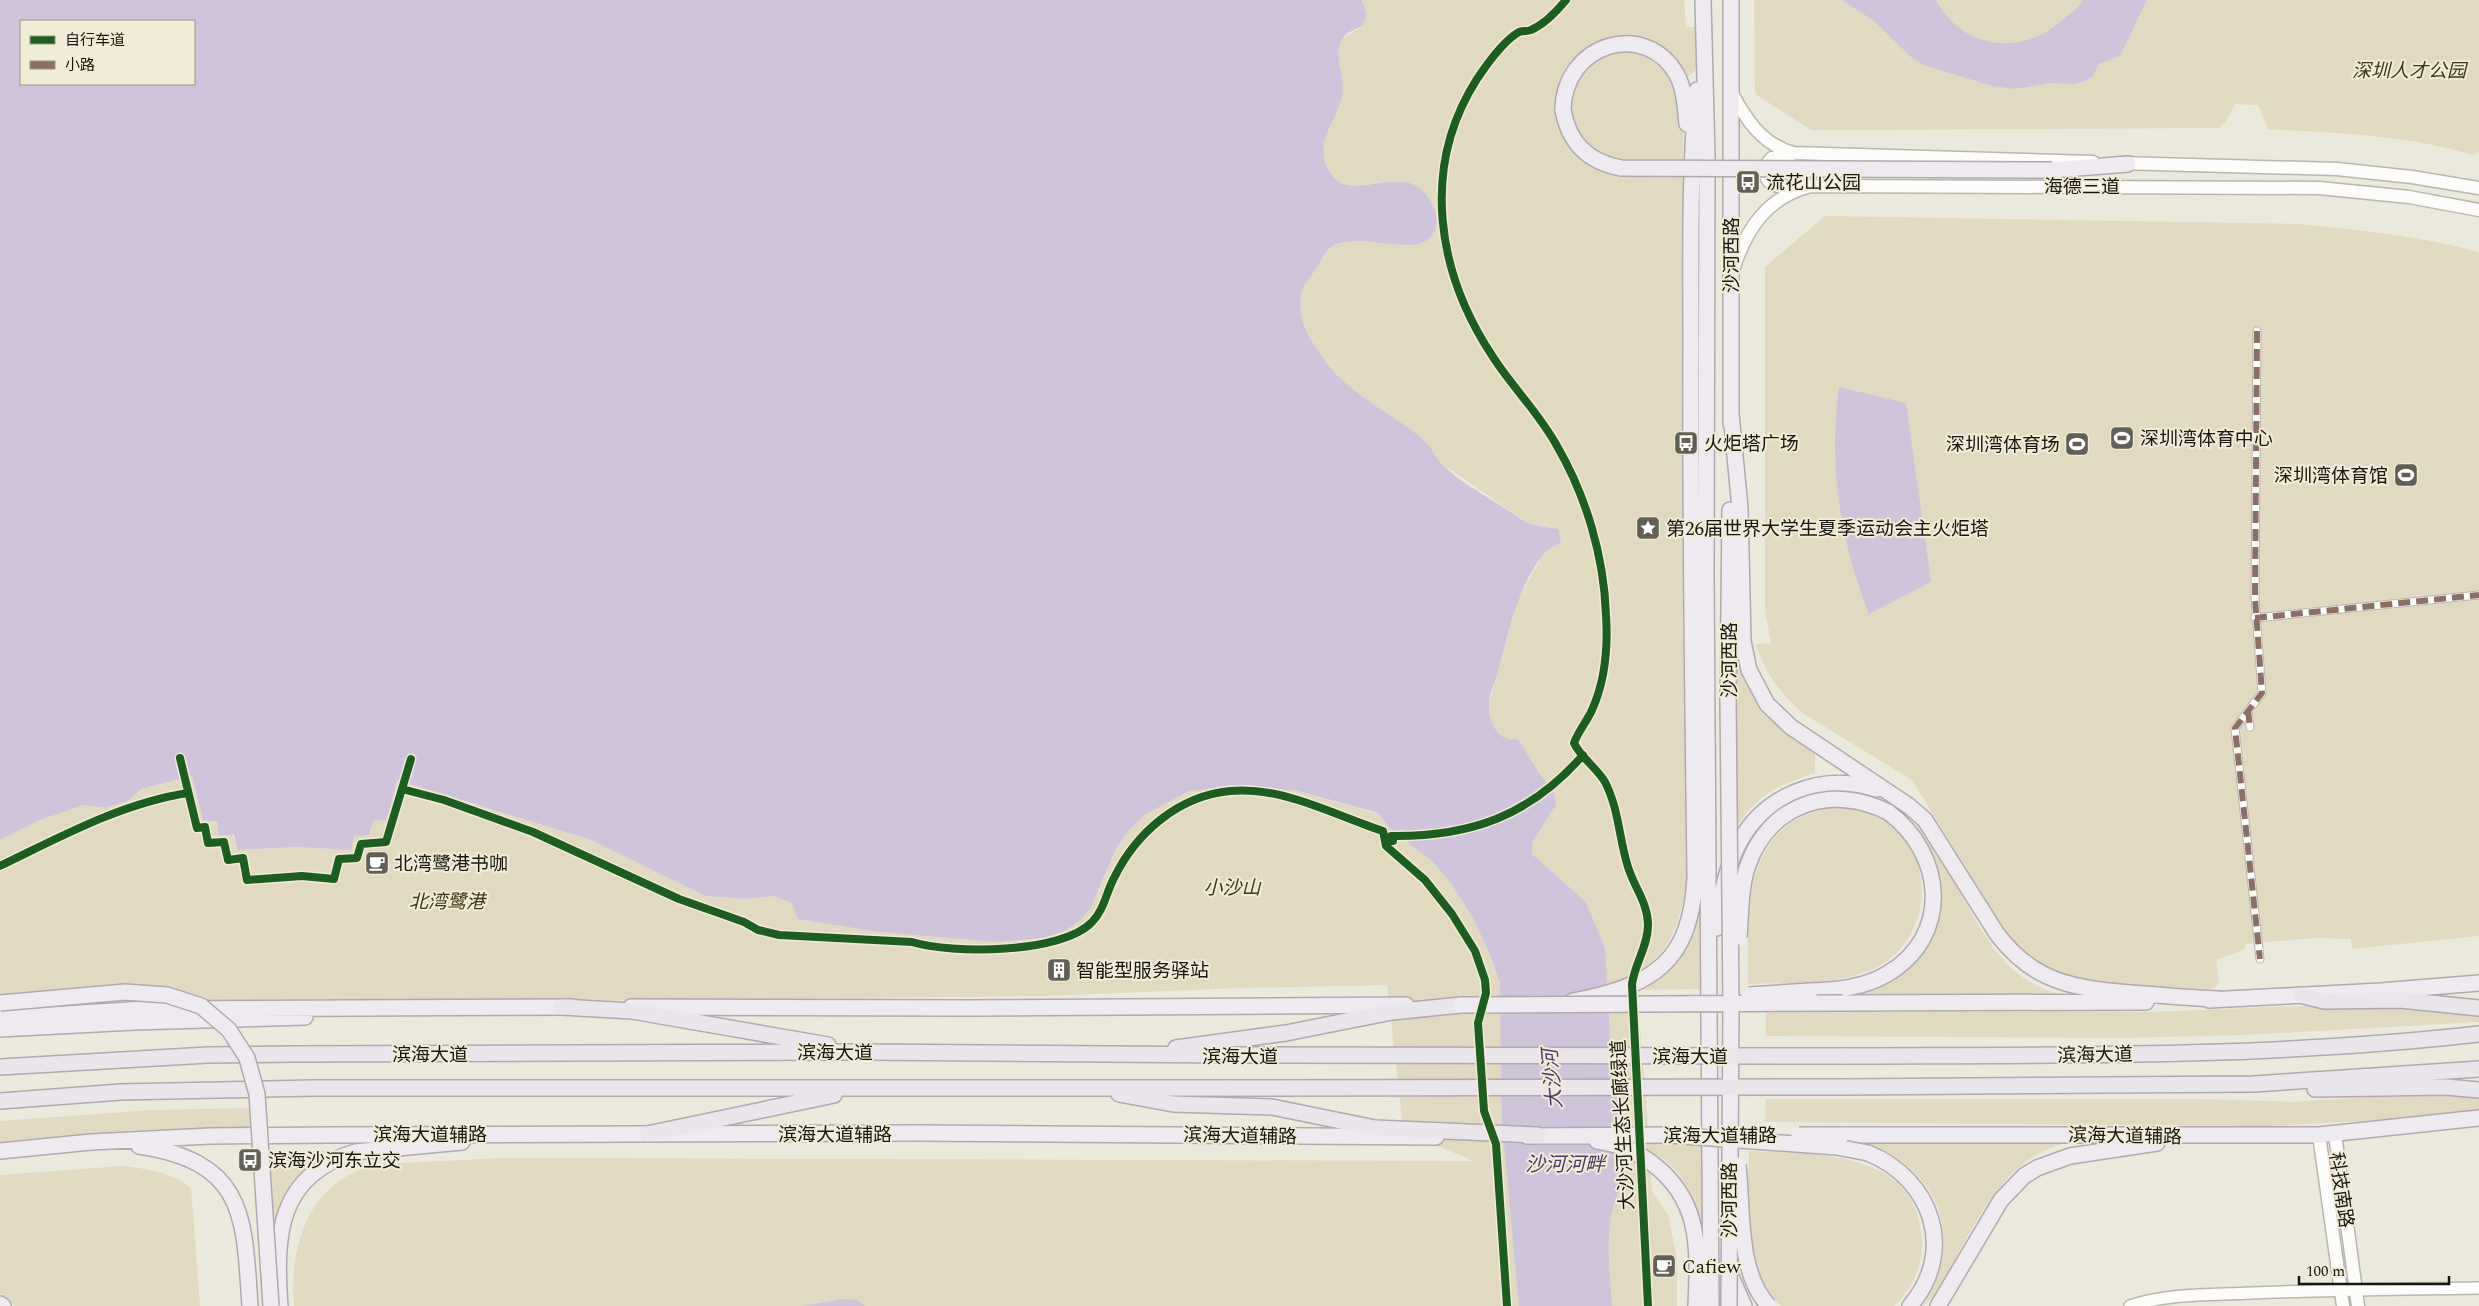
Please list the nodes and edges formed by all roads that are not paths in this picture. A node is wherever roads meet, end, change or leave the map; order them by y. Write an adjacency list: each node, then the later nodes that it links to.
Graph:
1 (1703, 7): 6 (main road); 18 (main road, 沙河西路)
2 (1731, 7): 3 (main road, 沙河西路)
3 (1730, 90): 4 (main road, 海德三道); 14 (main road, 沙河西路)
4 (1809, 155): 5 (main road, 海德三道); 10 (main road)
5 (2128, 164): 7 (main road); 9 (main road, 海德三道)
6 (1692, 166): 7 (main road, bridge); 17 (main road)
7 (2087, 168): 11 (main road)
8 (2479, 178): 9 (main road)
9 (2449, 183): 12 (main road, 海德三道)
10 (1811, 186): 11 (main road, 海德三道); 14 (main road, 海德三道)
11 (2086, 186): 13 (main road, 海德三道)
12 (2479, 188)
13 (2479, 210)
14 (1731, 277): 16 (main road, 沙河西路)
15 (2256, 331): 20 (street)
16 (1731, 414): 23 (main road); 33 (main road, 沙河西路, bridge)
17 (1690, 460): 18 (main road); 32 (main road, bridge)
18 (1706, 576): 27 (main road, 沙河西路)
19 (2479, 595): 20 (street)
20 (2255, 618): 21 (street)
21 (2248, 710): 22 (street); 24 (street)
22 (2250, 727)
23 (1892, 795): 27 (main road); 28 (main road)
24 (2260, 959)
25 (2479, 982): 26 (main road)
26 (2300, 995): 28 (main road); 35 (highway)
27 (1710, 996): 58 (main road, 沙河西路)
28 (2218, 999): 30 (main road, bridge)
29 (0, 1003): 64 (main road, bridge)
30 (1679, 1004): 32 (main road, bridge); 33 (main road, bridge)
31 (1461, 1005): 32 (main road, bridge); 34 (main road); 38 (highway)
32 (1537, 1005)
33 (1731, 1005): 46 (main road, 沙河西路, bridge)
34 (561, 1006): 36 (main road); 39 (highway)
35 (2479, 1008)
36 (3, 1025)
37 (2479, 1034): 38 (highway, 滨海大道, bridge)
38 (1231, 1048): 39 (highway, 滨海大道)
39 (862, 1052): 40 (highway, 滨海大道)
40 (0, 1067)
41 (2479, 1069): 42 (highway, 滨海大道)
42 (2254, 1084): 44 (highway, 滨海大道, bridge); 45 (highway)
43 (870, 1088): 44 (highway, 滨海大道); 47 (highway, 滨海大道); 50 (highway)
44 (1083, 1088): 52 (highway)
45 (2479, 1090)
46 (1730, 1096): 68 (main road, 沙河西路, bridge); 70 (main road, bridge)
47 (0, 1101)
48 (2479, 1118): 51 (main road, 滨海大道辅路)
49 (516, 1134): 50 (main road, 滨海大道辅路); 56 (main road, 滨海大道辅路); 65 (main road)
50 (647, 1134): 52 (main road, 滨海大道辅路)
51 (2335, 1134): 54 (main road, 滨海大道辅路); 60 (main road, 科技南路)
52 (1538, 1135): 53 (main road, 滨海大道辅路); 66 (main road)
53 (1670, 1135): 55 (main road, 滨海大道辅路, bridge); 62 (main road, bridge)
54 (2319, 1135): 55 (main road, 滨海大道辅路); 61 (main road, 科技南路)
55 (2224, 1136): 71 (main road)
56 (91, 1142): 57 (main road, 滨海大道辅路); 63 (main road)
57 (0, 1151)
58 (1712, 1164): 67 (main road, 沙河西路); 69 (main road)
59 (2479, 1288): 60 (street)
60 (2356, 1289): 61 (street); 74 (main road, 科技南路)
61 (2340, 1290): 72 (street); 73 (main road, 科技南路)
62 (1913, 1302)
63 (250, 1306)
64 (271, 1306)
65 (280, 1306)
66 (1696, 1306)
67 (1711, 1306)
68 (1729, 1306)
69 (1744, 1306)
70 (1769, 1306)
71 (1938, 1306)
72 (2130, 1306)
73 (2343, 1306)
74 (2358, 1306)

